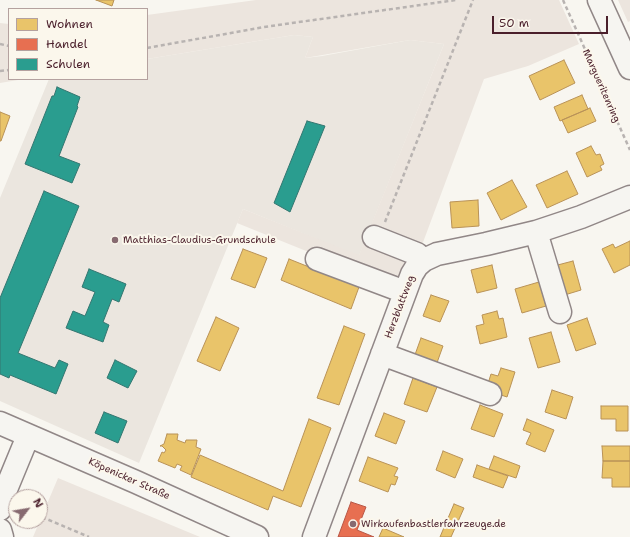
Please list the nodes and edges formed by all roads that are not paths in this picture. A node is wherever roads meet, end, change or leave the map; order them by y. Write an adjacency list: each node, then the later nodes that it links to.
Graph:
1 (600, 0): 2 (street)
2 (630, 68)
3 (630, 197): 4 (street, Herzblattweg)
4 (536, 232): 7 (street, Herzblattweg); 9 (street)
5 (376, 238): 7 (street)
6 (317, 260): 8 (street)
7 (424, 260): 8 (street, Herzblattweg)
8 (405, 292): 10 (street, Herzblattweg)
9 (560, 312)
10 (382, 354): 11 (street); 18 (street, Herzblattweg)
11 (490, 394)
12 (0, 423): 13 (street, Köpenicker Straße)
13 (28, 436): 14 (street); 17 (street, Köpenicker Straße)
14 (0, 509)
15 (0, 530): 16 (street)
16 (2, 537)
17 (257, 537)
18 (314, 537)

